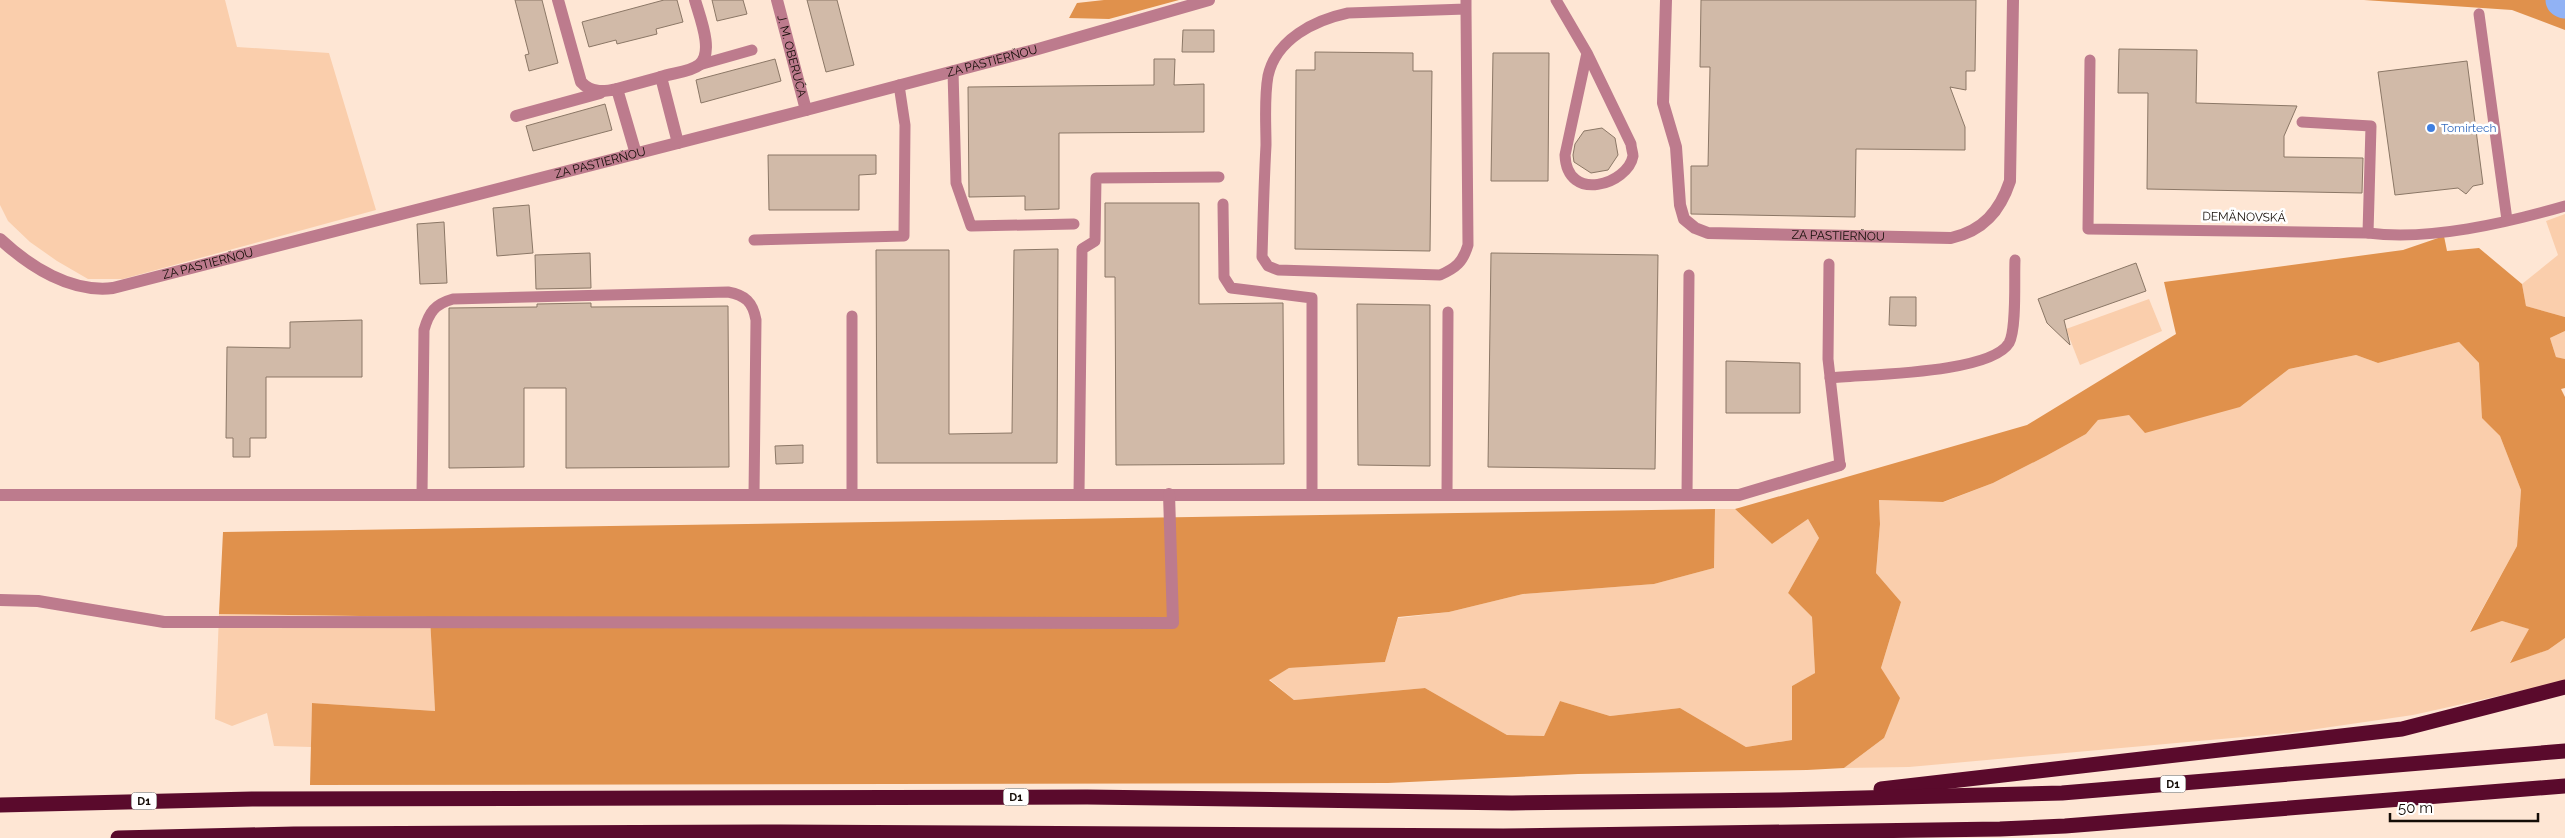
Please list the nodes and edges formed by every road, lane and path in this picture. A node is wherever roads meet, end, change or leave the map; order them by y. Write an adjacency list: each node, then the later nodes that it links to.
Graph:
1 (558, 0): 17 (street)
2 (695, 0): 13 (street)
3 (776, 0): 18 (street, J. M. OBERUČA)
4 (1209, 0): 14 (street, ZA PASTIERŇOU)
5 (1556, 0): 11 (lane)
6 (1666, 0): 7 (street, ZA PASTIERŇOU)
7 (2013, 0)
8 (1466, 4): 8 (lane)
9 (2479, 14): 26 (lane)
10 (752, 50): 13 (lane)
11 (1586, 53): 11 (lane)
12 (2090, 60): 28 (lane, DEMÄNOVSKÁ)
13 (699, 65): 15 (street)
14 (954, 72): 16 (street, ZA PASTIERŇOU); 27 (lane)
15 (661, 76): 17 (street); 21 (street)
16 (899, 86): 18 (street, ZA PASTIERŇOU); 30 (lane)
17 (611, 90): 19 (street); 22 (street)
18 (806, 110): 21 (street, ZA PASTIERŇOU)
19 (516, 116)
20 (2302, 122): 28 (lane)
21 (678, 143): 22 (street, ZA PASTIERŇOU)
22 (636, 154): 29 (street, ZA PASTIERŇOU)
23 (1219, 177): 40 (lane)
24 (1224, 204): 42 (lane)
25 (2565, 206): 26 (lane, DEMÄNOVSKÁ)
26 (2507, 220): 28 (lane, DEMÄNOVSKÁ)
27 (1074, 224)
28 (2368, 233)
29 (0, 239)
30 (754, 240)
31 (2015, 260): 36 (lane)
32 (1828, 264): 36 (lane)
33 (1689, 275): 46 (lane)
34 (1448, 312): 43 (lane)
35 (852, 316): 39 (lane)
36 (1830, 378): 37 (lane)
37 (1840, 466): 46 (street)
38 (754, 494): 39 (street); 45 (street); 45 (lane)
39 (852, 494): 40 (street)
40 (1079, 494): 41 (street)
41 (1169, 494): 42 (street); 47 (street)
42 (1312, 494): 43 (street)
43 (1447, 494): 46 (street)
44 (0, 495): 45 (street)
45 (422, 495)
46 (1687, 495)
47 (0, 600)
48 (2565, 687): 51 (highway)
49 (2565, 751): 51 (highway, D1)
50 (2565, 786): 53 (highway)
51 (1780, 800): 52 (highway, D1)
52 (0, 805)
53 (2000, 829): 54 (highway); 55 (highway)
54 (118, 838)
55 (2047, 838)

